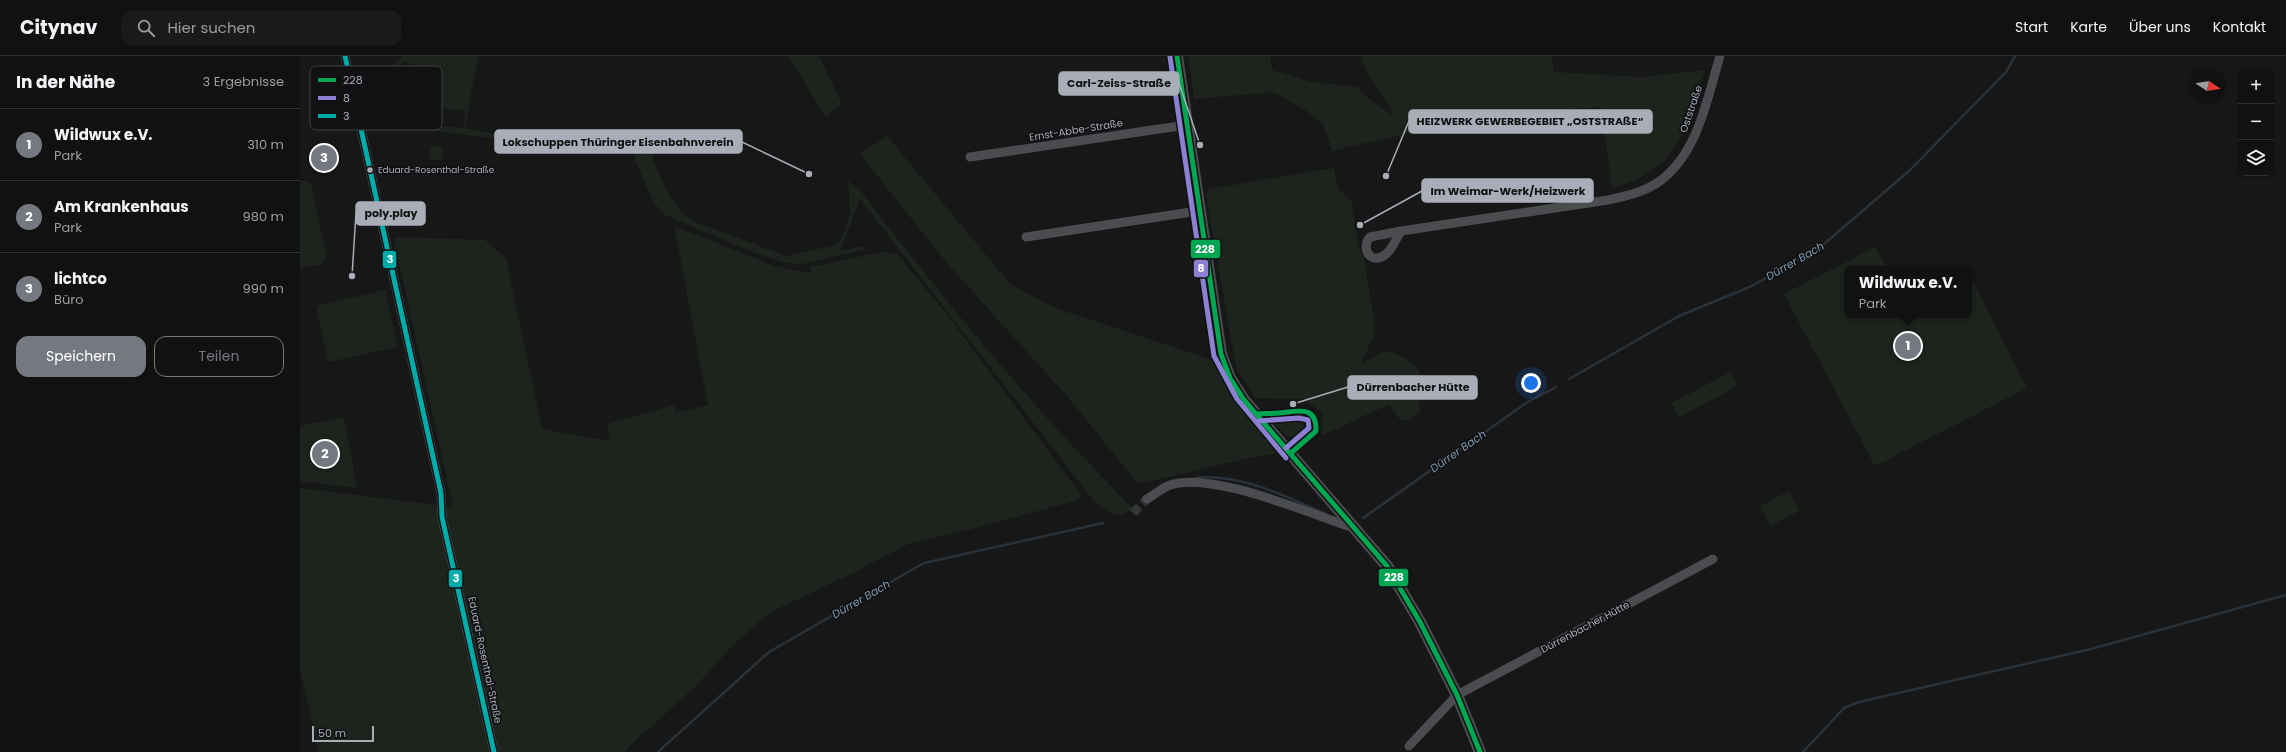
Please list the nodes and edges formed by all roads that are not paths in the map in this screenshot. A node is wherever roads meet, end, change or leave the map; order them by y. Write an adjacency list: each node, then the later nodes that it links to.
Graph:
1 (344, 56): 4 (street, Eduard-Rosenthal-Straße)
2 (1177, 56): 5 (street)
3 (1720, 56): 9 (street, Oststraße)
4 (346, 66)
5 (1186, 125): 7 (street, Ernst-Abbe-Straße); 8 (street)
6 (360, 130): 16 (street, Eduard-Rosenthal-Straße)
7 (970, 157)
8 (1198, 211): 10 (street); 12 (street)
9 (1401, 232)
10 (1026, 237)
11 (1147, 499): 12 (street)
12 (1352, 525): 14 (street)
13 (1713, 559): 14 (street, Dürrenbacher Hütte)
14 (1457, 695): 15 (street, Dürrenbacher Hütte); 17 (street)
15 (1409, 746)
16 (494, 752)
17 (1480, 752)

